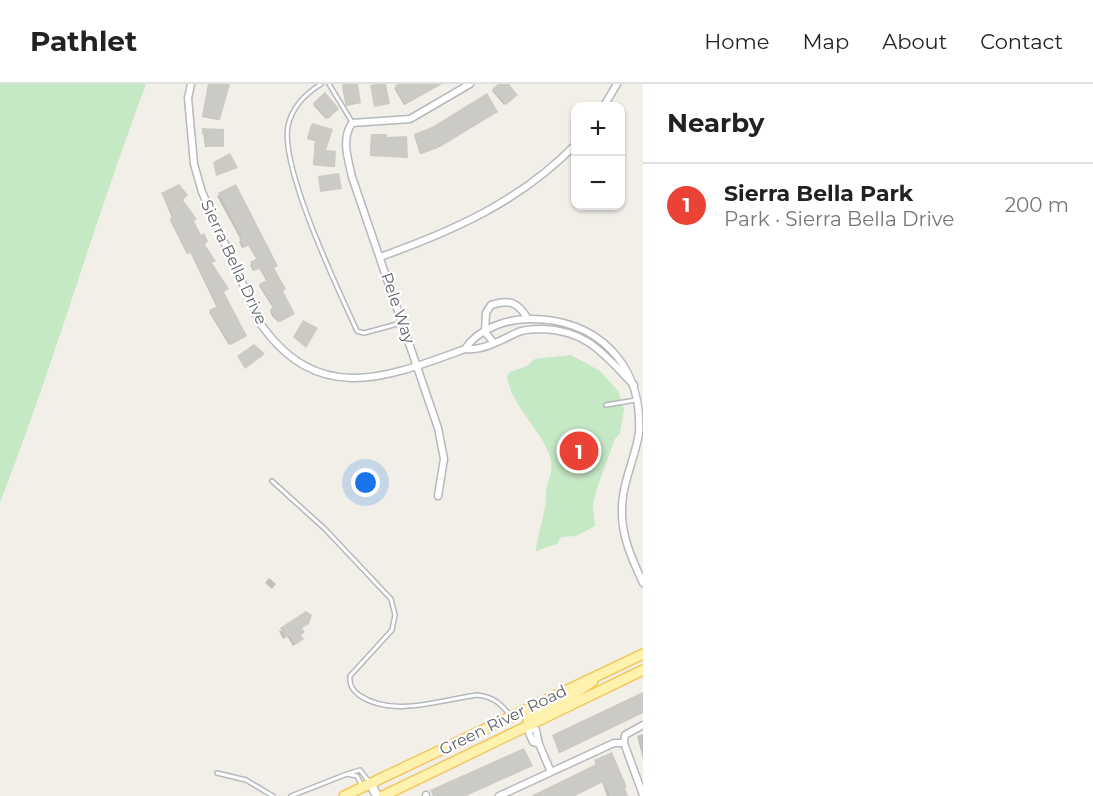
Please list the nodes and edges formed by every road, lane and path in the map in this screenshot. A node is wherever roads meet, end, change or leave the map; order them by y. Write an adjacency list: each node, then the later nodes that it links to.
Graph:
1 (191, 84): 15 (street, Sierra Bella Drive)
2 (321, 84): 11 (lane)
3 (329, 84): 7 (lane)
4 (470, 84): 7 (street)
5 (617, 84): 6 (street)
6 (606, 102)
7 (352, 123): 9 (street, Pele Way)
8 (571, 148): 9 (street)
9 (380, 257): 11 (street, Pele Way)
10 (528, 319): 12 (street, Sierra Bella Drive); 12 (street); 16 (street, Sierra Bella Drive)
11 (403, 323): 15 (street, Pele Way)
12 (485, 332): 13 (street); 14 (street, Sierra Bella Drive)
13 (493, 342): 14 (street, Sierra Bella Drive); 16 (street, Sierra Bella Drive)
14 (465, 349): 15 (street, Sierra Bella Drive)
15 (418, 366): 20 (street, Pele Way)
16 (634, 385): 17 (street, Sierra Bella Drive)
17 (638, 399): 18 (lane); 21 (street, Sierra Bella Drive)
18 (606, 405)
19 (272, 481): 25 (lane)
20 (438, 496)
21 (643, 583)
22 (643, 654): 23 (main road, Green River Road)
23 (607, 670): 25 (main road, Green River Road); 27 (main road)
24 (643, 670): 27 (main road, Green River Road)
25 (510, 716): 32 (main road, Green River Road)
26 (643, 725): 28 (street)
27 (530, 726): 29 (street); 38 (main road, Green River Road)
28 (624, 743): 29 (street); 33 (street)
29 (551, 772): 39 (street)
30 (217, 773): 34 (lane)
31 (347, 774): 32 (lane); 32 (lane); 35 (lane)
32 (366, 789): 36 (main road, Green River Road); 37 (main road)
33 (643, 795)
34 (273, 796)
35 (291, 796)
36 (344, 796)
37 (377, 796)
38 (383, 796)
39 (499, 796)

